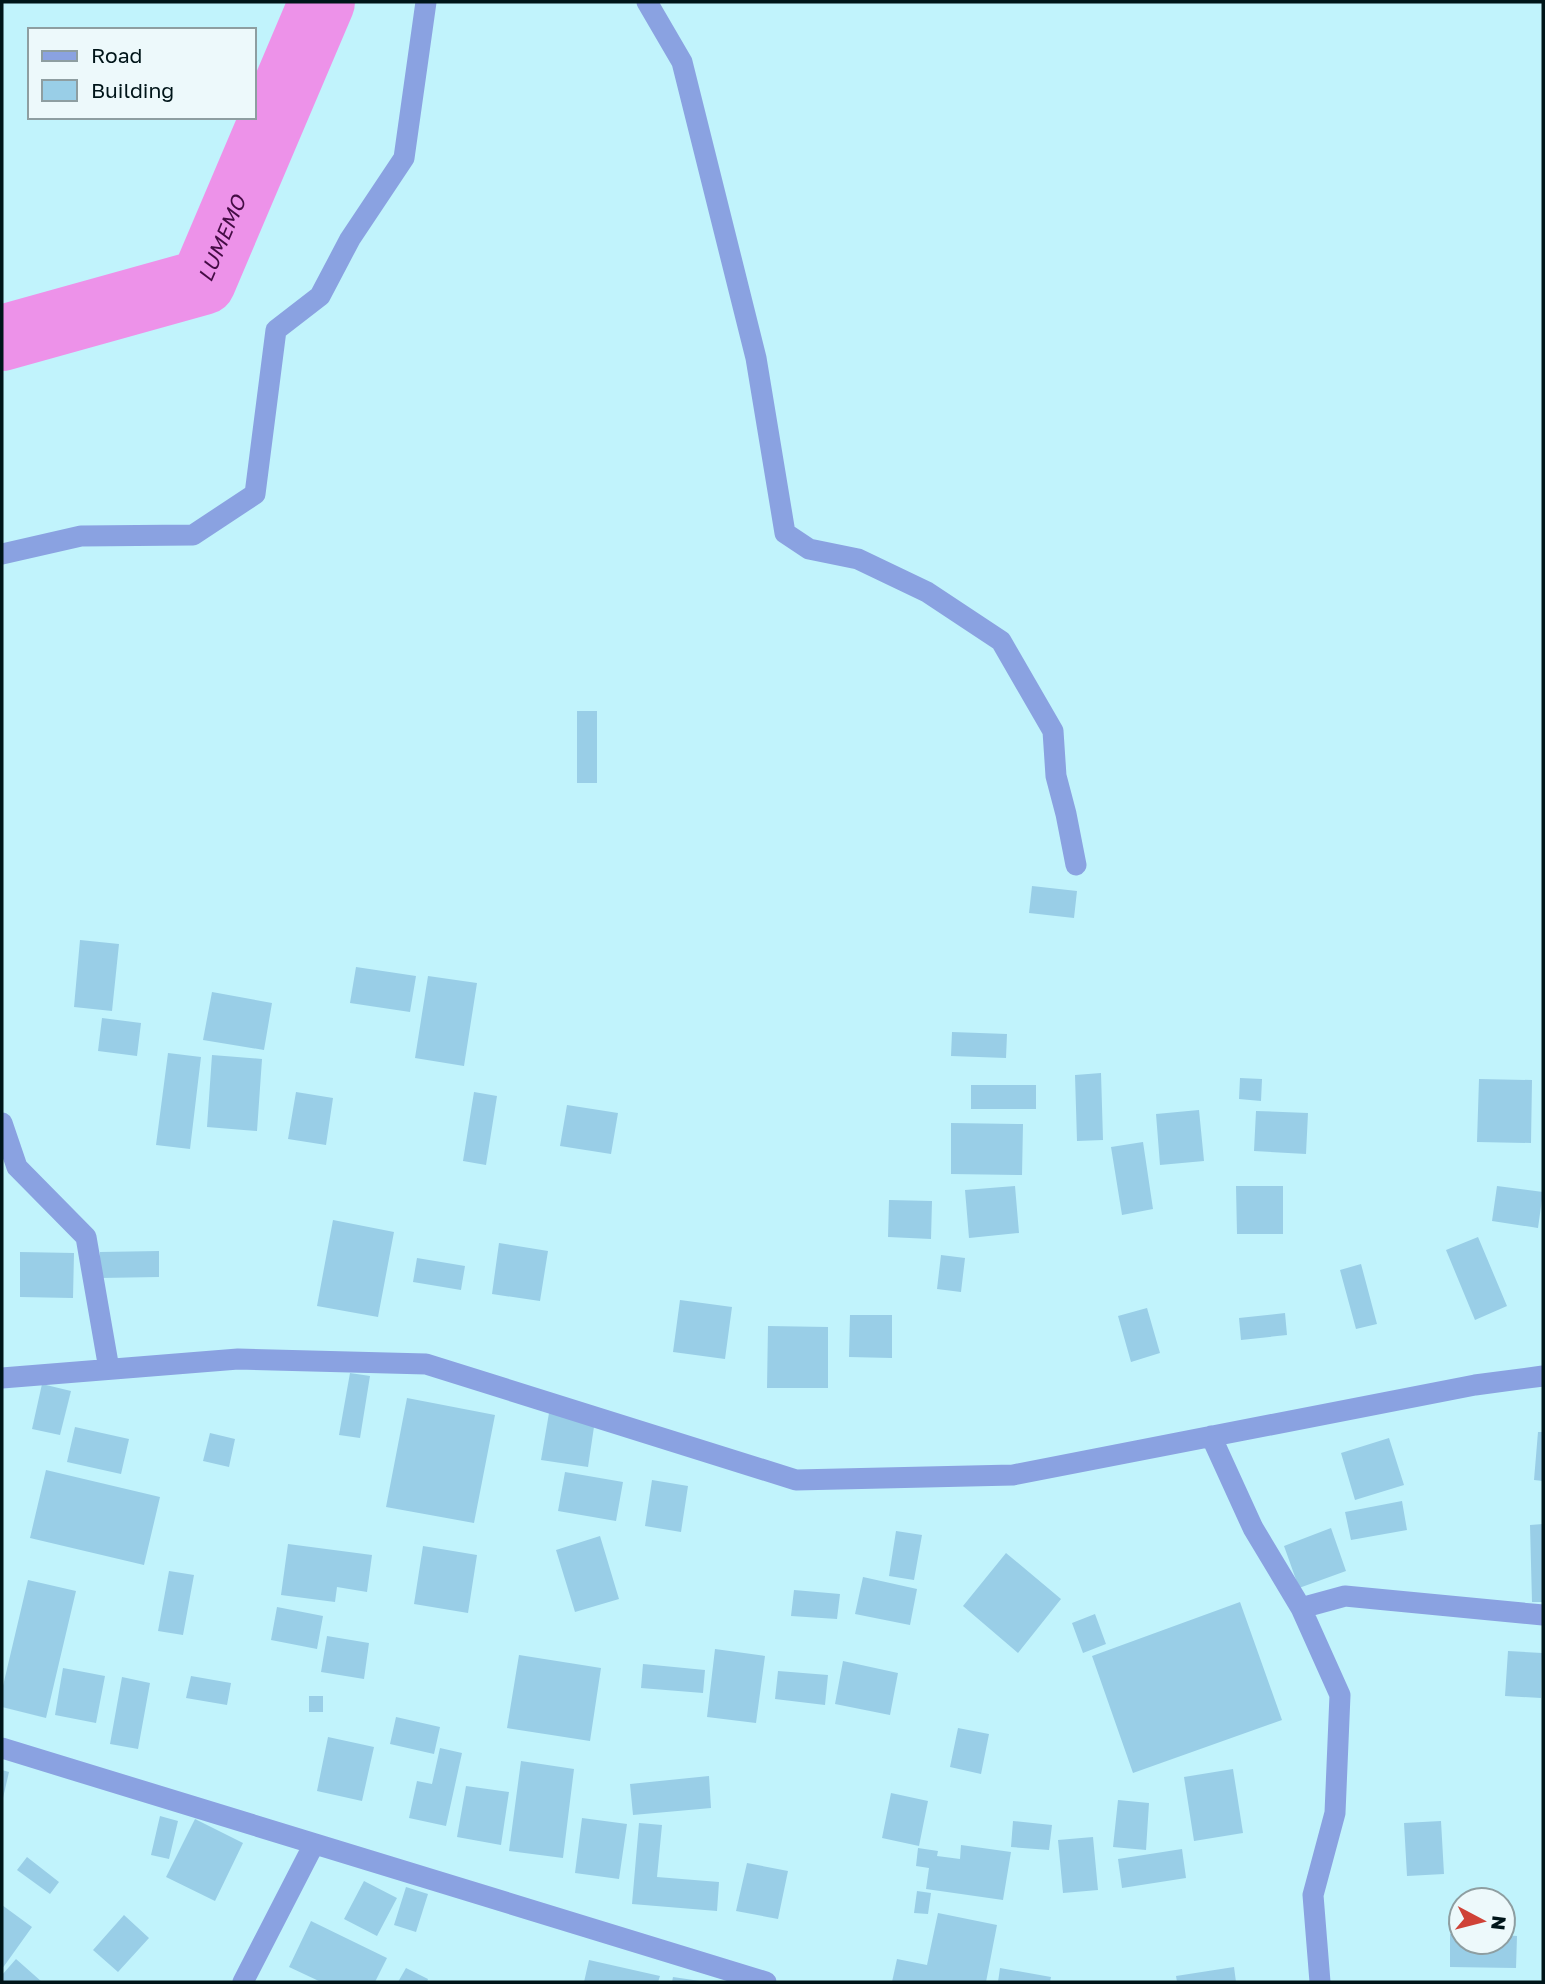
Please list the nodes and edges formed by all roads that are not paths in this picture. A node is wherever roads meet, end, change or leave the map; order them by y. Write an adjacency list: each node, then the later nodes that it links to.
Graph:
1 (426, 2): 3 (street)
2 (647, 2): 4 (street)
3 (2, 554)
4 (1076, 865)
5 (2, 1123): 6 (street)
6 (109, 1369): 8 (street); 9 (street)
7 (1543, 1377): 9 (street)
8 (2, 1378)
9 (1211, 1436): 10 (street)
10 (1301, 1608): 11 (street); 16 (street)
11 (1543, 1615)
12 (2, 1748): 13 (street)
13 (314, 1844): 14 (street); 15 (street)
14 (243, 1982)
15 (766, 1982)
16 (1320, 1982)

